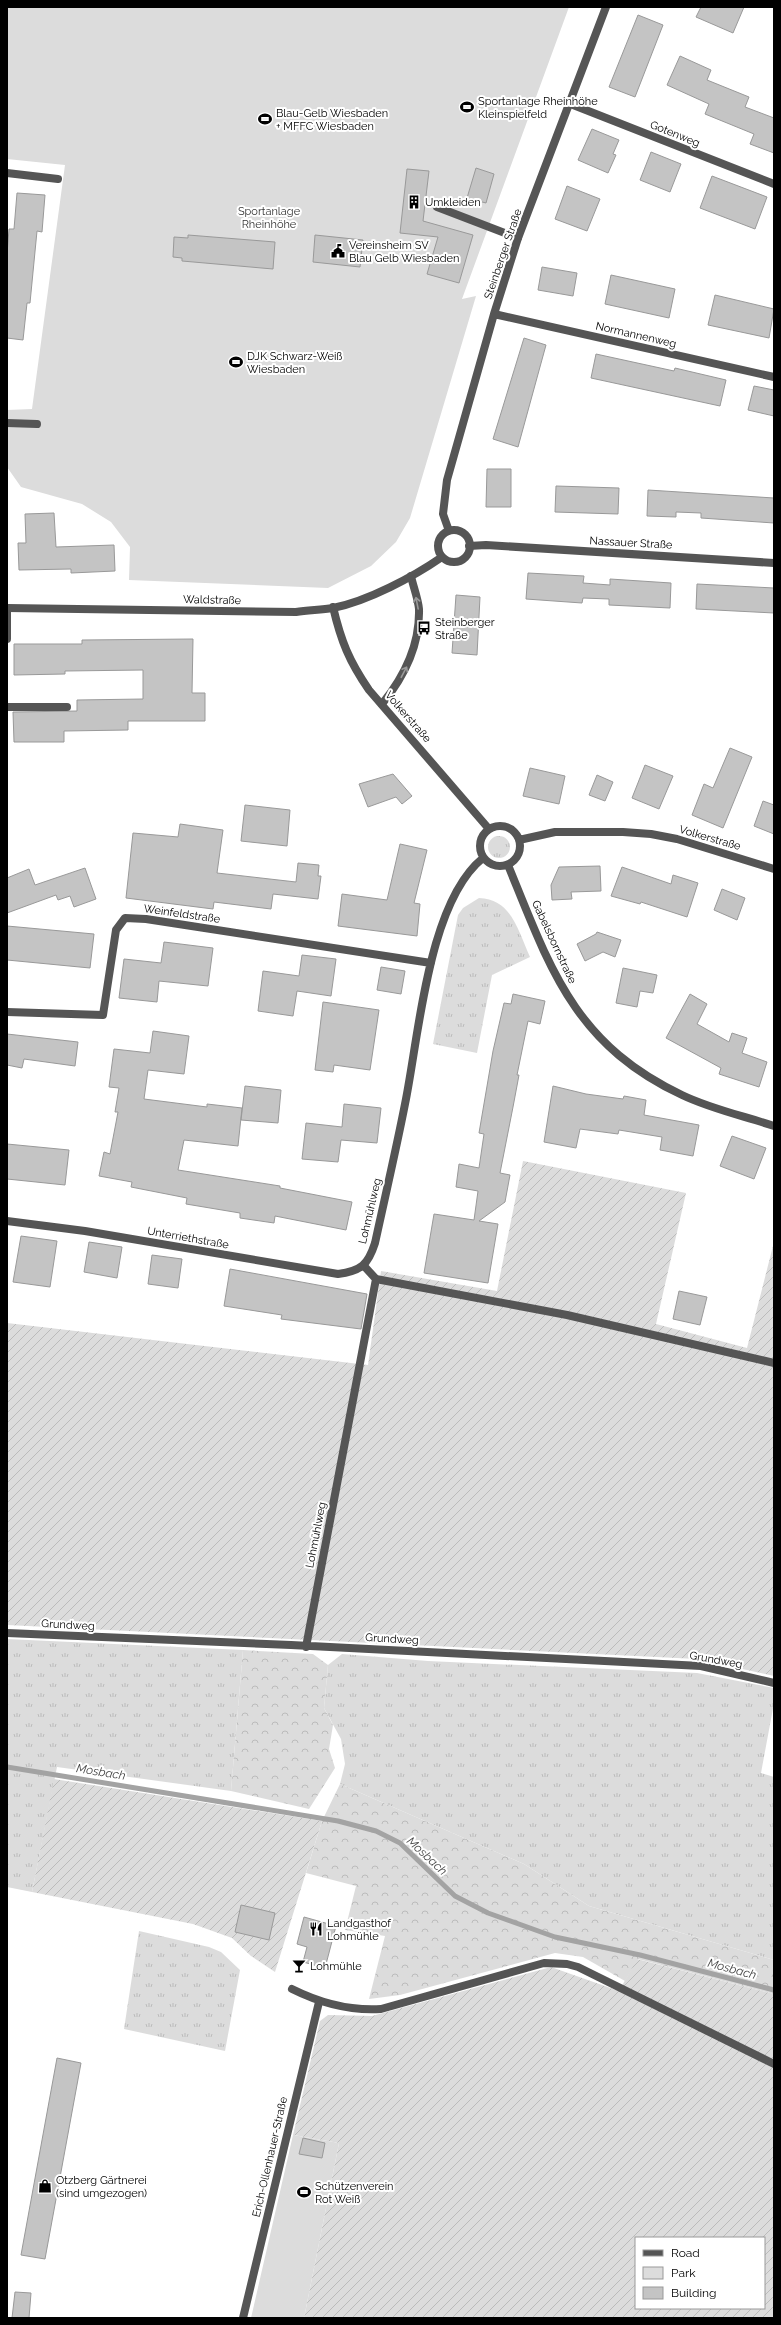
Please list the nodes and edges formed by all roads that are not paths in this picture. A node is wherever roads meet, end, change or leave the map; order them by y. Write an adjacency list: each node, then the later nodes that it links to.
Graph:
1 (606, 7): 2 (street, Steinberger Straße)
2 (568, 103): 5 (street, Gotenweg); 7 (street, Steinberger Straße)
3 (7, 173): 4 (street)
4 (58, 179)
5 (774, 184)
6 (437, 207): 7 (street)
7 (518, 238): 8 (street, Steinberger Straße)
8 (494, 314): 9 (street, Normannenweg); 12 (street, Steinberger Straße)
9 (774, 377)
10 (7, 423): 11 (street)
11 (37, 424)
12 (449, 531): 13 (street); 14 (street)
13 (470, 546): 14 (street); 15 (street, Nassauer Straße)
14 (442, 557): 16 (street)
15 (774, 562)
16 (411, 576): 18 (street, Waldstraße); 20 (street, one-way to 16)
17 (7, 608): 18 (street, Waldstraße); 19 (street)
18 (333, 608): 20 (street, Volkerstraße)
19 (7, 639)
20 (382, 704): 23 (street, Volkerstraße)
21 (7, 707): 22 (street)
22 (67, 707)
23 (489, 829): 24 (street); 25 (street)
24 (519, 840): 26 (street); 27 (street, Volkerstraße)
25 (483, 858): 26 (street); 28 (street, Lohmühlweg)
26 (508, 865): 30 (street, Gabelsbornstraße)
27 (774, 869)
28 (431, 963): 29 (street, Weinfeldstraße); 32 (street, Lohmühlweg)
29 (7, 1012)
30 (774, 1126)
31 (7, 1221): 32 (street, Unterriethstraße)
32 (364, 1266): 33 (street)
33 (376, 1279): 34 (street); 36 (street, Lohmühlweg)
34 (774, 1363)
35 (7, 1633): 36 (street, Grundweg)
36 (306, 1647): 37 (street, Grundweg)
37 (774, 1683)
38 (292, 1989): 39 (street)
39 (319, 2002): 40 (street); 41 (street, Erich-Ollenhauer-Straße)
40 (774, 2064)
41 (243, 2318)

